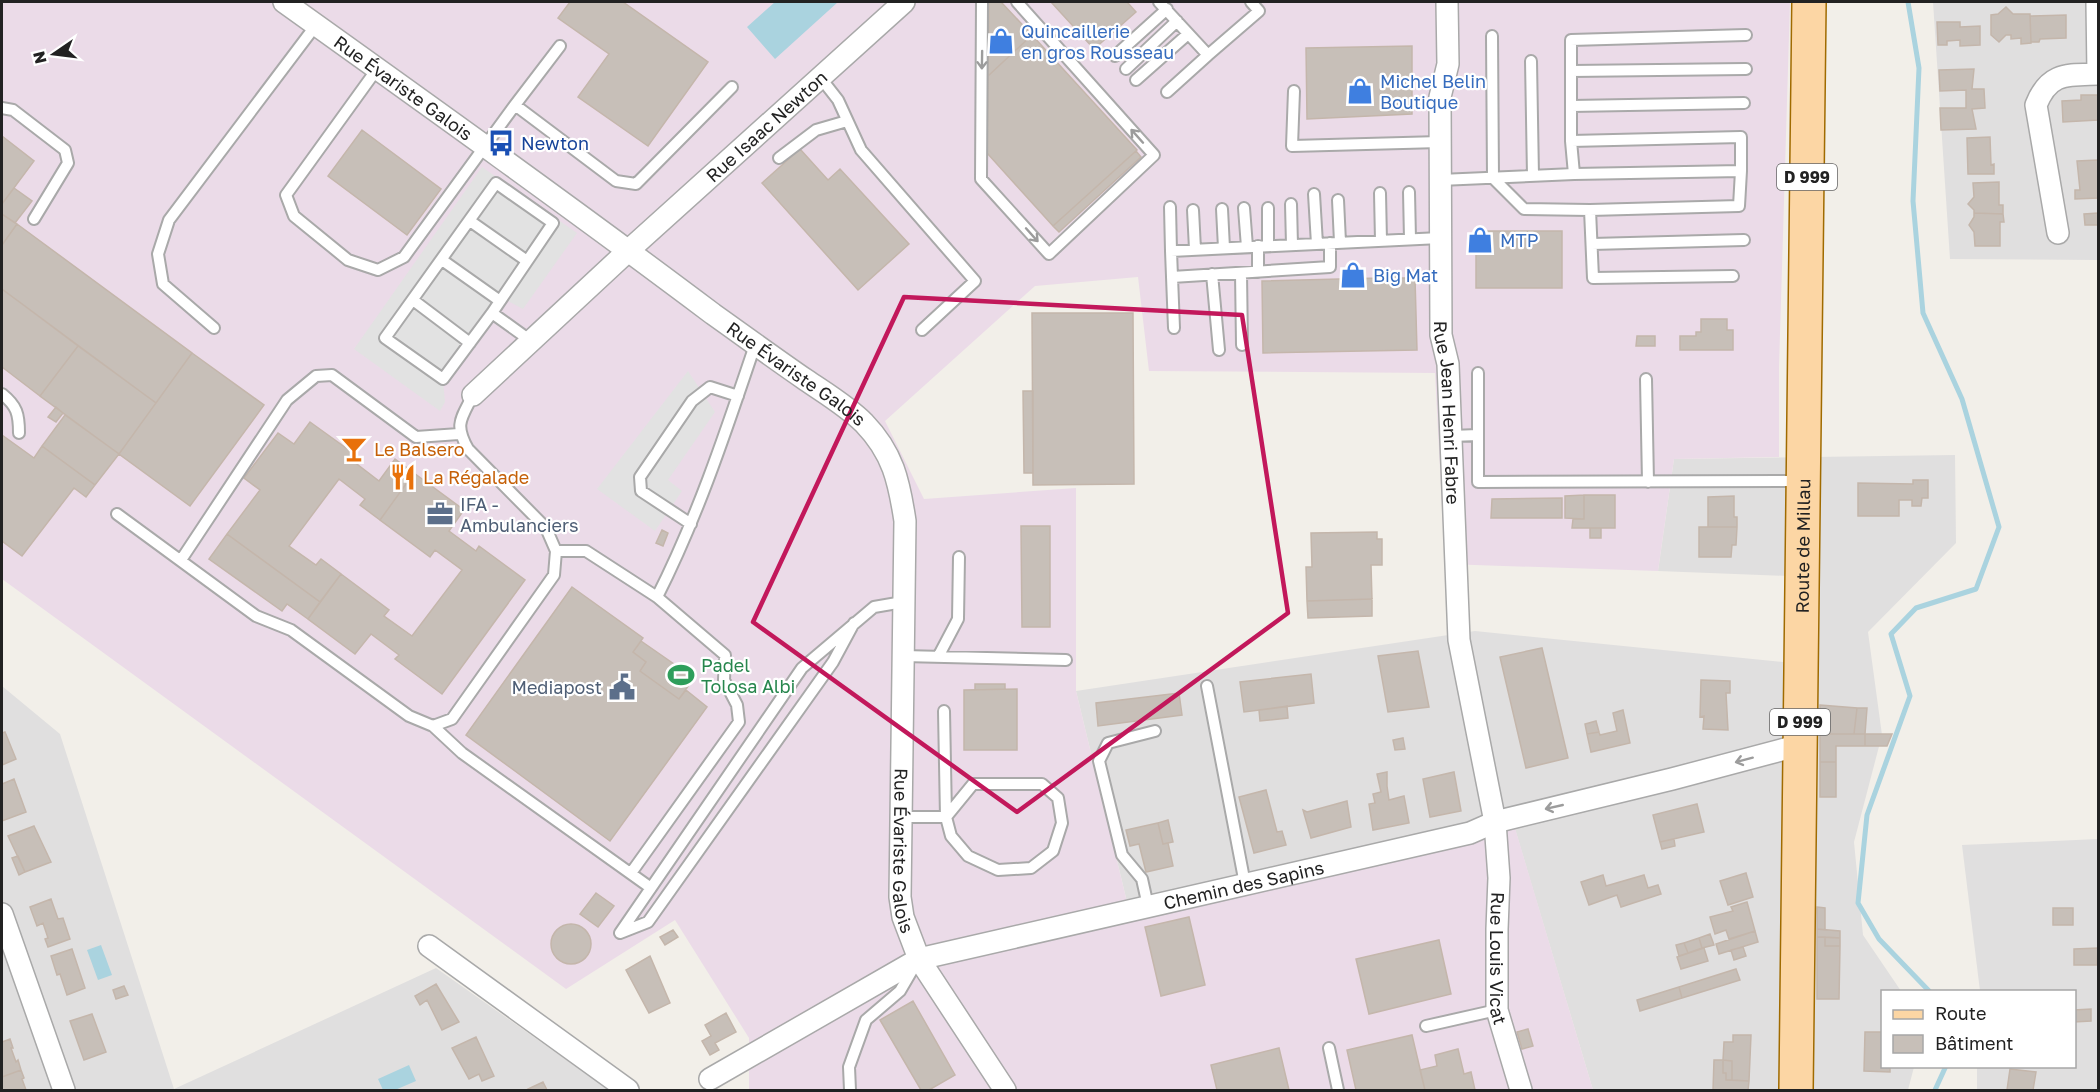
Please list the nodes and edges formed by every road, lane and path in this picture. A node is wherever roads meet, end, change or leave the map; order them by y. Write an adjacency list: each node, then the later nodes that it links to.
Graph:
1 (284, 2): 11 (street, Rue Évariste Galois)
2 (904, 2): 24 (street, Rue Isaac Newton)
3 (982, 2): 4 (lane, one-way to 4)
4 (1017, 2)
5 (1251, 2): 16 (lane)
6 (1447, 2): 35 (street, Rue Jean Henri Fabre)
7 (1809, 2): 97 (main road, Route de Millau / D 999)
8 (2097, 2): 23 (street)
9 (1163, 5): 10 (lane); 17 (lane)
10 (1177, 21): 12 (lane); 20 (lane)
11 (316, 25): 19 (street, Rue Évariste Galois); 80 (lane)
12 (1188, 34): 16 (lane); 25 (lane)
13 (1746, 35): 22 (lane)
14 (1492, 36): 41 (lane)
15 (560, 46): 30 (lane)
16 (1208, 55): 28 (lane)
17 (1115, 56)
18 (1531, 61): 40 (lane)
19 (377, 69): 36 (street, Rue Évariste Galois); 36 (lane)
20 (1126, 69)
21 (1746, 69): 22 (lane)
22 (1571, 71): 31 (lane)
23 (2098, 74): 56 (street)
24 (820, 77): 33 (lane); 68 (street, Rue Isaac Newton)
25 (1136, 80)
26 (732, 87): 30 (lane)
27 (1294, 91): 35 (lane)
28 (1167, 92)
29 (1744, 103): 31 (lane)
30 (514, 105): 36 (lane)
31 (1571, 106): 34 (lane)
32 (2, 108): 54 (lane)
33 (848, 121): 37 (lane); 82 (lane)
34 (1571, 141): 38 (lane); 39 (lane)
35 (1440, 142): 42 (street, Rue Jean Henri Fabre)
36 (485, 146): 68 (street, Rue Évariste Galois)
37 (779, 158)
38 (1741, 171): 39 (lane); 53 (lane)
39 (1574, 174): 40 (lane)
40 (1533, 176): 41 (lane)
41 (1493, 178): 42 (lane); 53 (lane)
42 (1440, 180): 57 (street, Rue Jean Henri Fabre)
43 (1409, 192): 58 (lane)
44 (1314, 194): 62 (lane)
45 (1380, 194): 60 (lane)
46 (1338, 200): 61 (lane)
47 (1290, 204): 64 (lane)
48 (1170, 207): 69 (lane)
49 (1268, 207): 65 (lane)
50 (1244, 208): 65 (lane)
51 (1194, 210): 67 (lane)
52 (1222, 210): 66 (lane)
53 (1590, 210): 63 (lane)
54 (34, 219)
55 (470, 221): 70 (lane); 71 (lane); 71 (lane)
56 (2058, 233)
57 (1440, 238): 58 (lane); 95 (street, Rue Jean Henri Fabre)
58 (1410, 239): 60 (lane)
59 (1744, 240): 63 (lane)
60 (1381, 241): 61 (lane)
61 (1335, 243): 62 (lane); 72 (lane)
62 (1317, 244): 64 (lane)
63 (1592, 244): 75 (lane)
64 (1292, 245): 65 (lane)
65 (1257, 246): 66 (lane); 72 (lane)
66 (1224, 248): 67 (lane)
67 (1195, 249): 69 (lane)
68 (629, 250): 83 (street, Rue Isaac Newton); 85 (street, Rue Évariste Galois)
69 (1171, 251): 76 (lane)
70 (442, 260): 77 (lane); 78 (lane)
71 (527, 261): 78 (lane)
72 (1258, 272): 73 (lane)
73 (1241, 273): 74 (lane); 86 (lane)
74 (1212, 274): 76 (lane); 87 (lane)
75 (1732, 276)
76 (1172, 277): 81 (lane)
77 (413, 300): 84 (lane); 84 (lane)
78 (500, 301): 79 (lane)
79 (492, 313): 83 (lane); 84 (lane)
80 (214, 328)
81 (1174, 328)
82 (922, 330)
83 (531, 341): 91 (street, Rue Isaac Newton)
84 (470, 343)
85 (755, 345): 92 (lane); 105 (street, Rue Évariste Galois)
86 (1242, 345)
87 (1219, 350)
88 (1478, 372): 96 (lane)
89 (1646, 379): 98 (lane)
90 (2, 393): 93 (lane)
91 (473, 395): 94 (lane)
92 (738, 396): 100 (lane); 100 (lane)
93 (19, 433)
94 (459, 434): 101 (lane); 103 (lane)
95 (1450, 435): 96 (lane); 117 (street, Rue Jean Henri Fabre)
96 (1478, 435): 98 (lane)
97 (1803, 481): 98 (lane); 114 (main road, Route de Millau / D 999)
98 (1648, 482)
99 (117, 514): 103 (lane)
100 (691, 524): 104 (lane)
101 (556, 551): 104 (lane); 112 (lane)
102 (959, 557): 108 (lane)
103 (181, 560): 112 (lane)
104 (657, 597): 118 (lane)
105 (903, 602): 106 (lane); 107 (street, Rue Évariste Galois)
106 (854, 623): 120 (lane); 120 (lane)
107 (903, 656): 108 (lane); 116 (street, Rue Évariste Galois)
108 (938, 657): 109 (lane)
109 (1066, 660)
110 (1207, 686): 119 (lane)
111 (944, 711): 115 (lane)
112 (433, 726): 118 (lane)
113 (1155, 732): 121 (lane)
114 (1800, 745): 117 (street, Chemin des Sapins, one-way to 117); 135 (main road, Route de Millau / D 999)
115 (946, 817): 115 (lane); 116 (lane)
116 (901, 818): 124 (street, Rue Évariste Galois)
117 (1495, 822): 119 (street, Chemin des Sapins); 125 (street, Rue Louis Vicat)
118 (631, 873): 120 (lane)
119 (1245, 884): 121 (street, Chemin des Sapins)
120 (651, 888)
121 (1148, 906): 124 (street, Chemin des Sapins)
122 (2, 914): 130 (street)
123 (429, 946): 131 (street)
124 (919, 959): 128 (street, Chemin des Sapins); 129 (street); 132 (lane)
125 (1497, 1010): 126 (lane); 134 (street, Rue Louis Vicat)
126 (1426, 1026)
127 (1329, 1048): 133 (lane)
128 (710, 1079)
129 (1000, 1089)
130 (64, 1090)
131 (628, 1090)
132 (850, 1090)
133 (1338, 1090)
134 (1521, 1090)
135 (1796, 1090)

